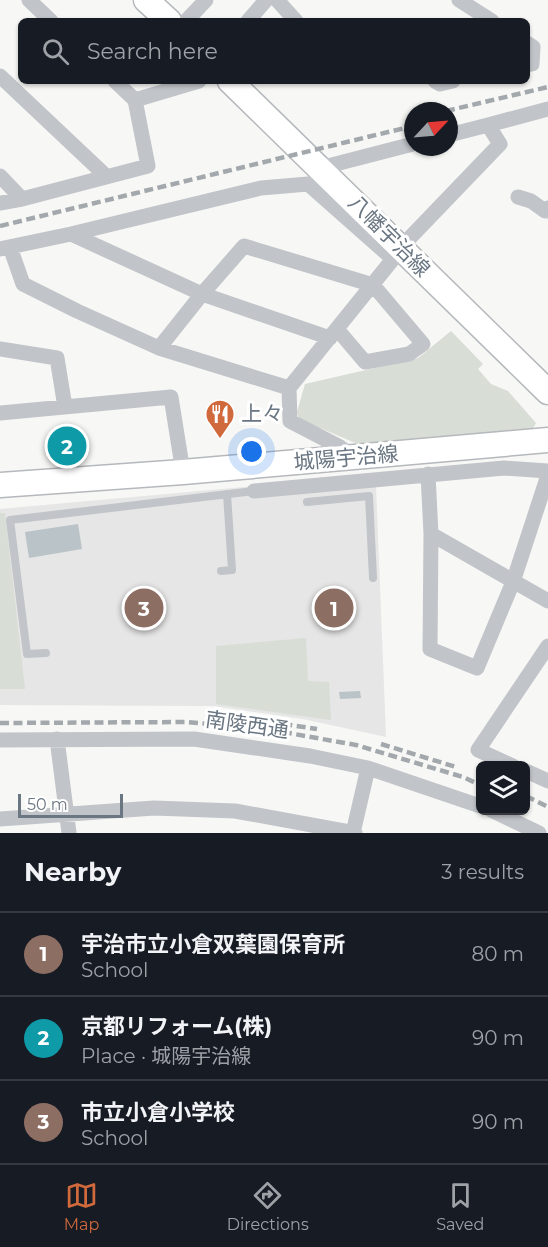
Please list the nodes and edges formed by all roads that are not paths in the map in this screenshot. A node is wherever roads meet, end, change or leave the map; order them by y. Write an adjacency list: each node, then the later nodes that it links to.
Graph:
1 (29, 0): 7 (street)
2 (146, 0): 8 (main road)
3 (206, 0): 9 (street)
4 (266, 0): 10 (street)
5 (277, 0): 11 (street)
6 (459, 0): 12 (street)
7 (48, 18)
8 (166, 18)
9 (189, 18)
10 (251, 18)
11 (293, 18)
12 (487, 18)
13 (530, 45): 14 (street)
14 (530, 63)
15 (0, 76): 26 (street)
16 (118, 84): 19 (street)
17 (189, 84): 19 (street)
18 (233, 84): 24 (main road, 八幡宇治線)
19 (135, 100): 26 (street)
20 (548, 109): 21 (street)
21 (488, 125): 22 (street); 33 (street)
22 (458, 133)
23 (404, 146): 24 (street)
24 (320, 168): 33 (main road, 八幡宇治線)
25 (0, 176): 28 (street)
26 (106, 176): 28 (street)
27 (518, 197): 30 (street)
28 (22, 199): 29 (street)
29 (0, 203)
30 (547, 210)
31 (71, 234): 32 (street); 33 (street); 35 (street)
32 (5, 248): 37 (street)
33 (397, 253): 34 (street); 40 (main road, 八幡宇治線)
34 (373, 285): 35 (street); 36 (street); 36 (street)
35 (201, 294): 36 (street); 37 (street)
36 (333, 334): 39 (street)
37 (159, 348): 39 (street)
38 (0, 349): 41 (street)
39 (289, 388): 44 (street)
40 (548, 392)
41 (65, 407): 42 (street); 45 (street)
42 (0, 413)
43 (548, 440): 44 (main road, 城陽宇治線)
44 (354, 457): 45 (main road, 城陽宇治線)
45 (183, 472): 48 (main road, 城陽宇治線)
46 (548, 473): 47 (street); 55 (street)
47 (428, 474): 49 (street); 52 (street)
48 (0, 485)
49 (254, 491): 50 (lane)
50 (227, 494): 53 (lane); 58 (lane)
51 (307, 502): 54 (lane)
52 (431, 534): 55 (street); 55 (street)
53 (220, 571)
54 (373, 578)
55 (513, 582): 56 (street)
56 (548, 601)
57 (548, 646): 61 (street)
58 (46, 653)
59 (57, 739): 60 (street, 南陵西通); 62 (street, 南陵西通); 66 (street)
60 (0, 740)
61 (504, 761)
62 (368, 768): 65 (street, 南陵西通); 70 (street)
63 (530, 773): 64 (street)
64 (548, 781)
65 (476, 805)
66 (66, 815): 68 (street); 69 (street); 70 (street)
67 (501, 815): 71 (street)
68 (0, 819)
69 (69, 833)
70 (354, 833)
71 (539, 833)

